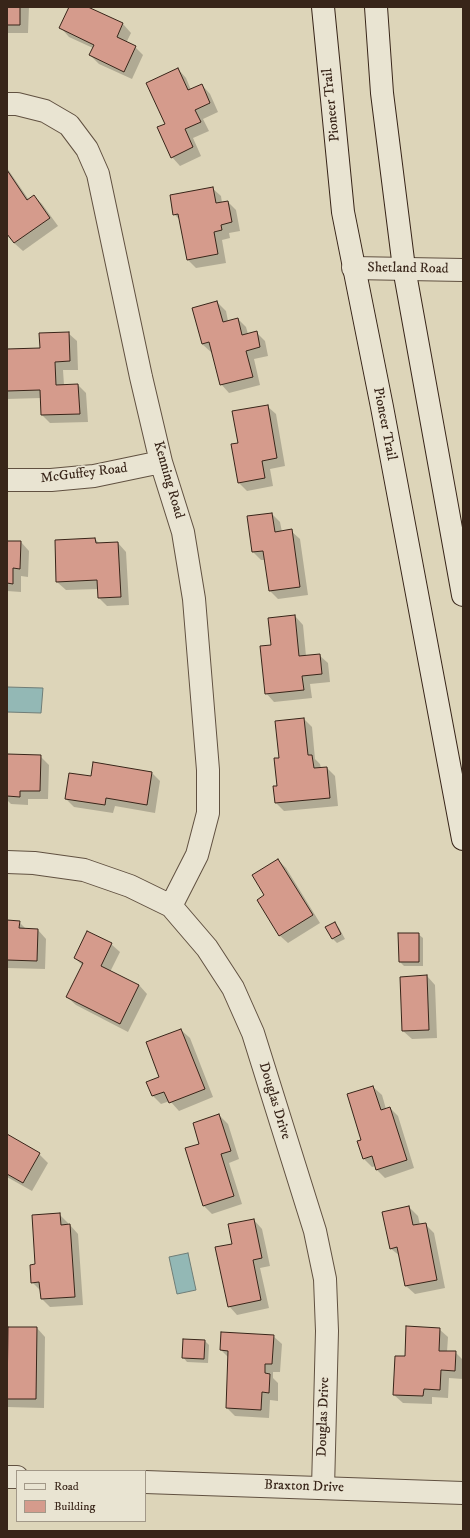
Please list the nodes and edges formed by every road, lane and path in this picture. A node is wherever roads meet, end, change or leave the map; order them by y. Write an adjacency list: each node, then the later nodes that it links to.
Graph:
1 (323, 7): 4 (street, Pioneer Trail)
2 (376, 7): 5 (street)
3 (7, 104): 7 (street, Kenning Road)
4 (353, 268): 5 (street, Shetland Road); 10 (street, Pioneer Trail)
5 (404, 268): 6 (street, Shetland Road); 9 (street)
6 (463, 270)
7 (161, 462): 8 (street, McGuffey Road); 12 (street, Kenning Road)
8 (7, 480)
9 (463, 595)
10 (463, 839)
11 (7, 862): 12 (street, Douglas Drive)
12 (171, 906): 14 (street, Douglas Drive)
13 (146, 1482): 14 (street, Braxton Drive)
14 (323, 1488): 15 (street, Braxton Drive)
15 (463, 1493)

